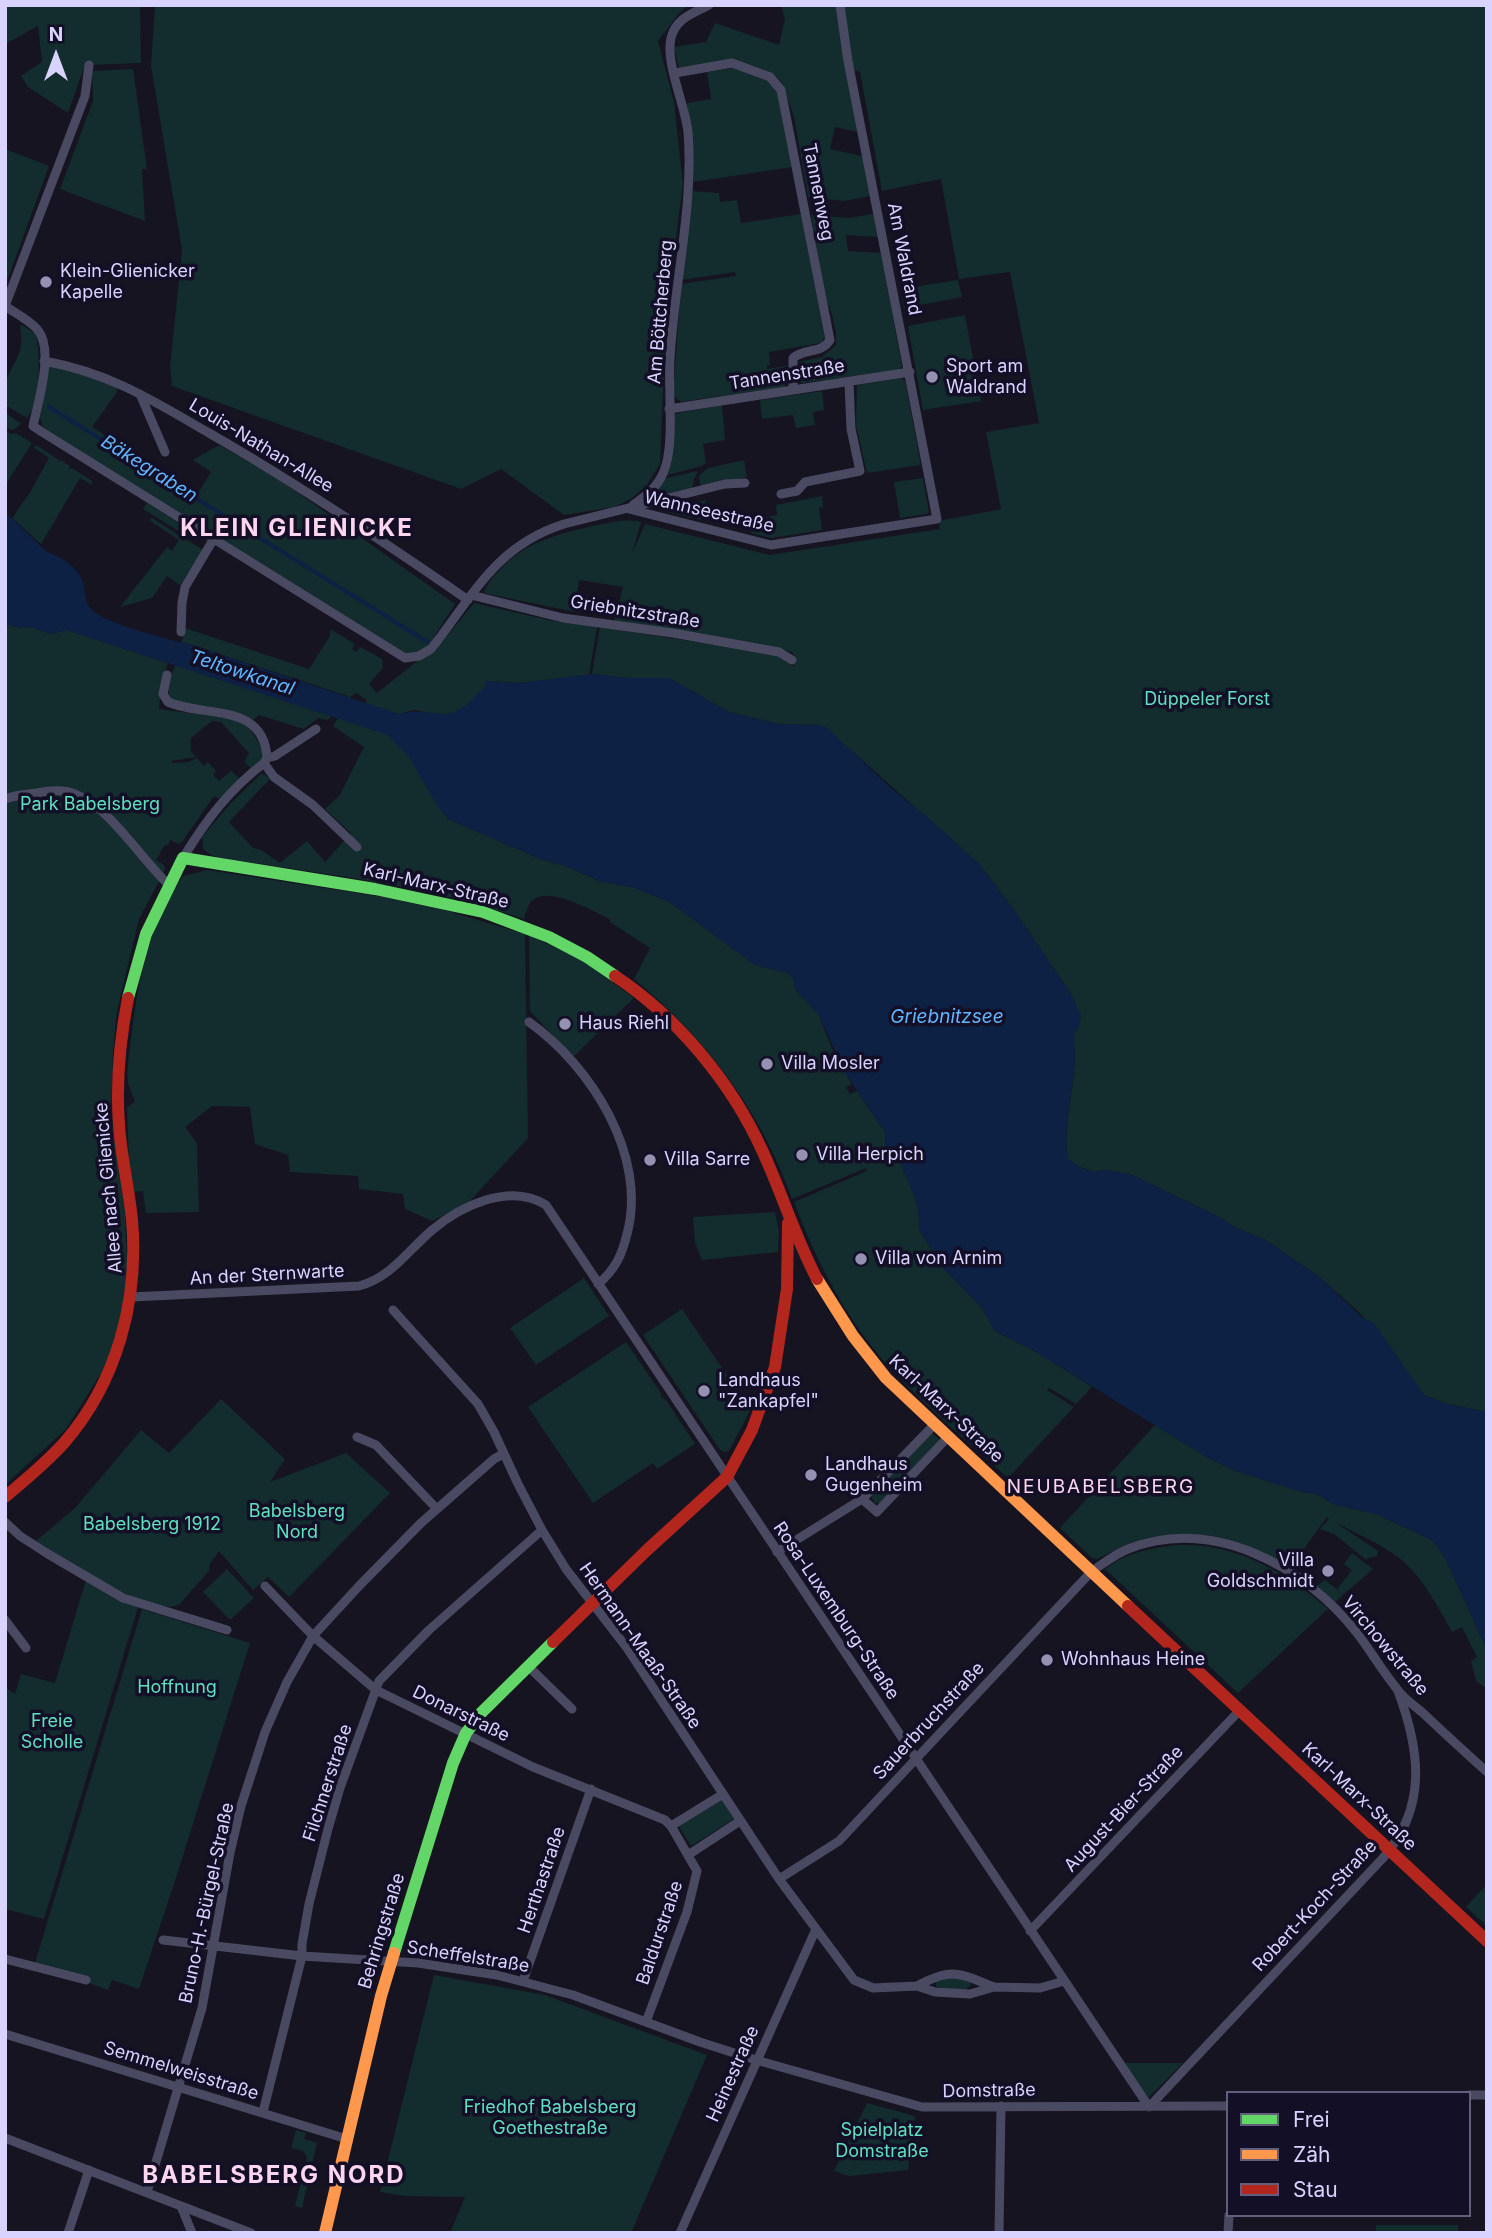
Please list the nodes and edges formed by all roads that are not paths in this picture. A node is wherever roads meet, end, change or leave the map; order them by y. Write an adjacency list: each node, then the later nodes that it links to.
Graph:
1 (709, 5): 4 (street, Am Böttcherberg)
2 (840, 5): 6 (street, Am Waldrand)
3 (89, 65): 5 (street)
4 (675, 73): 8 (street, Tannenweg); 10 (street, Am Böttcherberg)
5 (44, 361): 9 (street, Louis-Nathan-Allee); 16 (street)
6 (910, 372): 7 (street, Tannenstraße); 15 (street, Am Waldrand)
7 (849, 382): 8 (street, Tannenstraße); 13 (street, Wannseestraße)
8 (793, 390): 10 (street, Tannenstraße)
9 (140, 394): 11 (street); 17 (street, Louis-Nathan-Allee)
10 (669, 409): 14 (street, Am Böttcherberg)
11 (165, 452)
12 (745, 483): 14 (street)
13 (781, 494)
14 (628, 508): 15 (street, Wannseestraße); 17 (street, Wannseestraße)
15 (937, 520)
16 (213, 540): 17 (street, Wannseestraße); 18 (street)
17 (469, 597): 19 (street, Griebnitzstraße)
18 (181, 632)
19 (792, 660)
20 (167, 675): 22 (street)
21 (316, 729): 22 (street, Allee nach Glienicke)
22 (266, 760): 24 (street); 25 (street, Allee nach Glienicke)
23 (5, 799): 26 (street)
24 (357, 847)
25 (183, 858): 26 (street, Allee nach Glienicke); 29 (street, Karl-Marx-Straße)
26 (168, 884): 31 (street, Allee nach Glienicke)
27 (529, 1022): 30 (street)
28 (463, 1211): 30 (street, Rosa-Luxemburg-Straße); 31 (street, An der Sternwarte)
29 (788, 1216): 33 (street, Karl-Marx-Straße); 37 (street, Behringstraße)
30 (598, 1284): 37 (street, Rosa-Luxemburg-Straße)
31 (132, 1297): 38 (street, Allee nach Glienicke)
32 (393, 1310): 36 (street, Hermann-Maaß-Straße)
33 (935, 1424): 34 (street, Karl-Marx-Straße); 39 (street)
34 (949, 1436): 39 (street); 44 (street, Karl-Marx-Straße)
35 (357, 1437): 40 (street)
36 (503, 1454): 40 (street, Bruno-H.-Bürgel-Straße); 42 (street, Hermann-Maaß-Straße)
37 (727, 1477): 43 (street, Rosa-Luxemburg-Straße); 46 (street, Behringstraße)
38 (5, 1497)
39 (862, 1499): 43 (street)
40 (436, 1508): 49 (street, Bruno-H.-Bürgel-Straße)
41 (5, 1522): 48 (street)
42 (542, 1530): 46 (street, Hermann-Maaß-Straße); 52 (street, Filchnerstraße)
43 (777, 1552): 57 (street, Rosa-Luxemburg-Straße)
44 (1092, 1571): 53 (street, Virchowstraße); 55 (street, Karl-Marx-Straße); 57 (street, Sauerbruchstraße)
45 (265, 1586): 49 (street, Donarstraße)
46 (592, 1604): 51 (street, Behringstraße); 60 (street, Hermann-Maaß-Straße)
47 (5, 1620): 50 (street)
48 (227, 1630)
49 (313, 1636): 52 (street, Donarstraße); 70 (street, Bruno-H.-Bürgel-Straße)
50 (26, 1648)
51 (529, 1667): 54 (street); 56 (street, Behringstraße)
52 (376, 1690): 56 (street, Donarstraße); 71 (street, Filchnerstraße)
53 (1398, 1691): 58 (street, Virchowstraße); 63 (street, Robert-Koch-Straße)
54 (572, 1709)
55 (1240, 1710): 63 (street, Karl-Marx-Straße); 67 (street, August-Bier-Straße)
56 (467, 1733): 59 (street, Donarstraße); 73 (street, Behringstraße)
57 (916, 1760): 65 (street, Sauerbruchstraße); 67 (street, Rosa-Luxemburg-Straße)
58 (1487, 1772)
59 (591, 1789): 62 (street, Donarstraße); 76 (street, Herthastraße)
60 (723, 1794): 61 (street, Hermann-Maaß-Straße); 62 (street)
61 (740, 1822): 64 (street); 65 (street, Hermann-Maaß-Straße)
62 (671, 1826): 64 (street)
63 (1390, 1850): 69 (street, Karl-Marx-Straße); 85 (street, Robert-Koch-Straße)
64 (688, 1855): 79 (street, Baldurstraße)
65 (779, 1879): 66 (street, Hermann-Maaß-Straße)
66 (816, 1929): 77 (street, Hermann-Maaß-Straße); 81 (street, Heinestraße)
67 (1030, 1931): 75 (street, Rosa-Luxemburg-Straße)
68 (163, 1940): 70 (street, Scheffelstraße)
69 (1487, 1941)
70 (214, 1946): 71 (street, Scheffelstraße); 82 (street, Bruno-H.-Bürgel-Straße)
71 (302, 1956): 73 (street, Scheffelstraße); 86 (street, Filchnerstraße)
72 (5, 1959): 74 (street)
73 (391, 1961): 76 (street, Scheffelstraße); 88 (street, Behringstraße)
74 (86, 1980)
75 (1063, 1980): 78 (street, Hermann-Maaß-Straße); 85 (street, Rosa-Luxemburg-Straße)
76 (523, 1981): 79 (street, Scheffelstraße)
77 (917, 1986): 78 (street, Hermann-Maaß-Straße); 78 (street, Hermann-Maaß-Straße)
78 (995, 1987)
79 (646, 2022): 81 (street, Scheffelstraße)
80 (5, 2034): 82 (street, Semmelweisstraße)
81 (756, 2060): 83 (street, Domstraße); 96 (street, Heinestraße)
82 (179, 2086): 86 (street, Semmelweisstraße); 90 (street, Bruno-H.-Bürgel-Straße)
83 (1001, 2106): 85 (street, Domstraße); 97 (street)
84 (1226, 2106): 85 (street, Domstraße)
85 (1149, 2107)
86 (263, 2112): 88 (street, Semmelweisstraße)
87 (5, 2138): 89 (street)
88 (347, 2138): 95 (street, Behringstraße)
89 (89, 2170): 90 (street); 92 (street)
90 (147, 2192): 91 (street)
91 (181, 2206): 93 (street); 94 (street)
92 (68, 2233)
93 (192, 2233)
94 (251, 2233)
95 (325, 2233)
96 (680, 2233)
97 (999, 2233)

